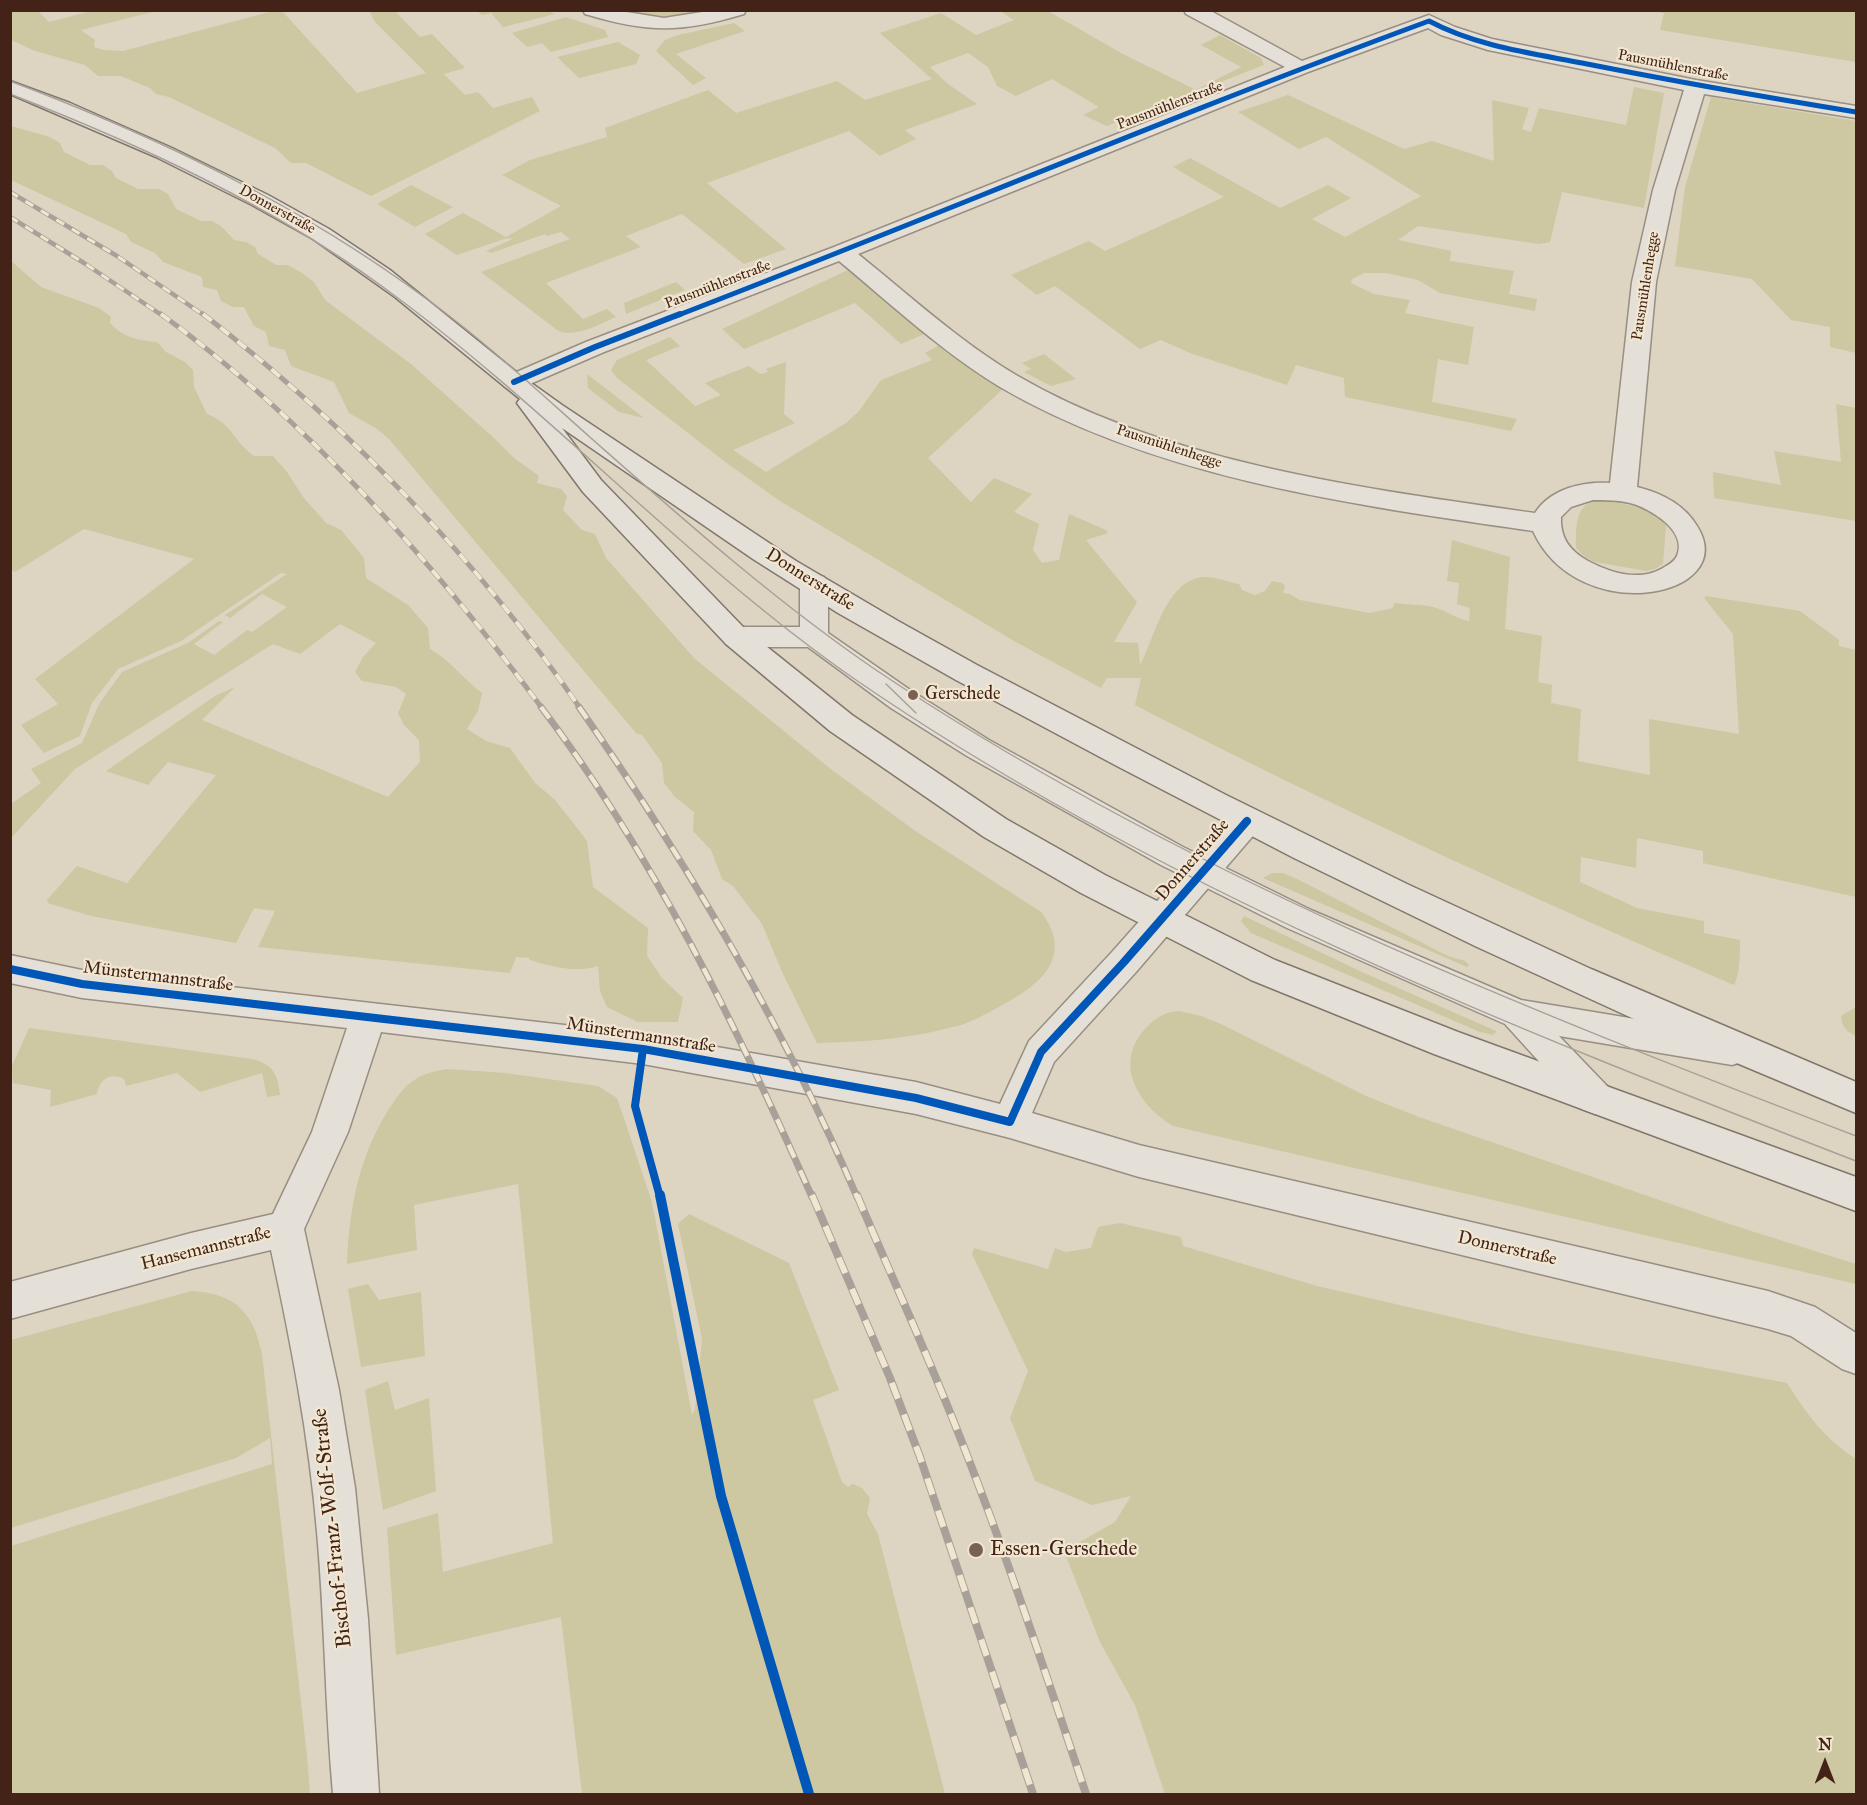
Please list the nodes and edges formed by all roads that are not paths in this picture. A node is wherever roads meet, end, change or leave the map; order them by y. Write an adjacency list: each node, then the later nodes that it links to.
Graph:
1 (592, 10): 2 (street)
2 (737, 10)
3 (1193, 10): 5 (street)
4 (1422, 16): 5 (street, Pausmühlenstraße); 6 (street, Pausmühlenstraße)
5 (1301, 68): 9 (street, Pausmühlenstraße)
6 (1696, 86): 8 (street, Pausmühlenstraße); 11 (street, Pausmühlenhegge)
7 (10, 87): 10 (street, Donnerstraße)
8 (1857, 112)
9 (842, 252): 10 (street, Pausmühlenstraße); 12 (street, Pausmühlenhegge)
10 (514, 382): 13 (street, Donnerstraße); 14 (street, Donnerstraße)
11 (1623, 491): 12 (street); 12 (street)
12 (1546, 524)
13 (814, 584): 15 (street); 16 (street, Donnerstraße)
14 (736, 637): 15 (street); 18 (street, Donnerstraße)
15 (814, 637): 17 (street)
16 (1247, 821): 17 (street, Donnerstraße); 22 (street, Donnerstraße)
17 (1203, 872): 18 (street, Donnerstraße); 20 (street)
18 (1161, 919): 23 (street, Donnerstraße); 25 (street)
19 (10, 969): 21 (street, Münstermannstraße)
20 (1517, 1014): 22 (street); 23 (street)
21 (369, 1016): 25 (street, Münstermannstraße); 27 (street, Hansemannstraße)
22 (1742, 1051): 24 (street, Donnerstraße)
23 (1595, 1098): 26 (street, Donnerstraße)
24 (1857, 1098)
25 (1010, 1122): 29 (street, Donnerstraße)
26 (1857, 1194)
27 (285, 1229): 28 (street, Hansemannstraße); 30 (street, Bischof-Franz-Wolf-Straße)
28 (10, 1301)
29 (1857, 1355)
30 (356, 1794)

